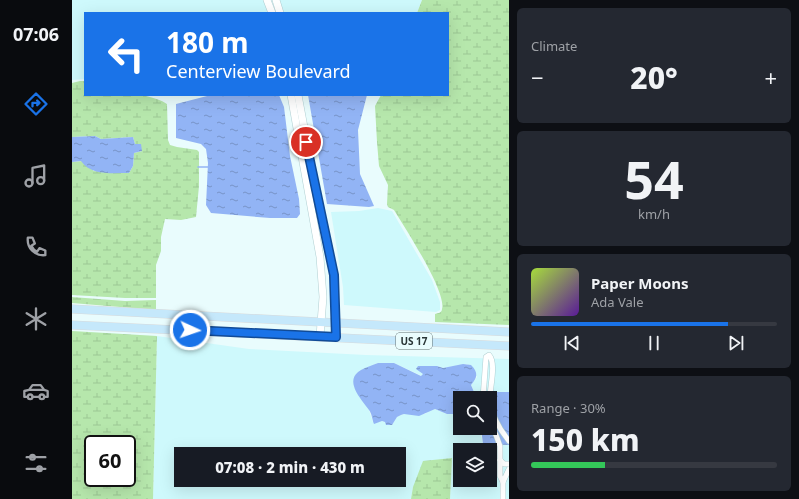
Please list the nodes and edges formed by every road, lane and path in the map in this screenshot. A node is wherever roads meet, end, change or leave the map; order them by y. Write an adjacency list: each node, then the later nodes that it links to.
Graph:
1 (272, 2): 2 (street)
2 (279, 12)
3 (291, 96): 6 (street)
4 (298, 96): 5 (street)
5 (324, 228): 6 (street); 9 (street)
6 (316, 230): 8 (street)
7 (72, 309): 8 (main road, US 17)
8 (321, 322): 9 (main road, US 17); 12 (street)
9 (335, 323): 11 (main road, US 17); 13 (street)
10 (72, 325): 12 (main road, US 17)
11 (509, 333): 14 (main road)
12 (320, 336): 13 (main road, US 17)
13 (336, 337): 14 (main road, US 17)
14 (494, 345): 15 (main road, US 17)
15 (509, 346)
16 (484, 391): 17 (street)
17 (490, 391)
18 (497, 422): 20 (street)
19 (495, 435): 21 (street)
20 (508, 440): 21 (street)
21 (499, 443): 22 (street)
22 (500, 460): 23 (street); 25 (street)
23 (509, 464)
24 (509, 469): 25 (street)
25 (503, 482): 26 (street)
26 (503, 499)

